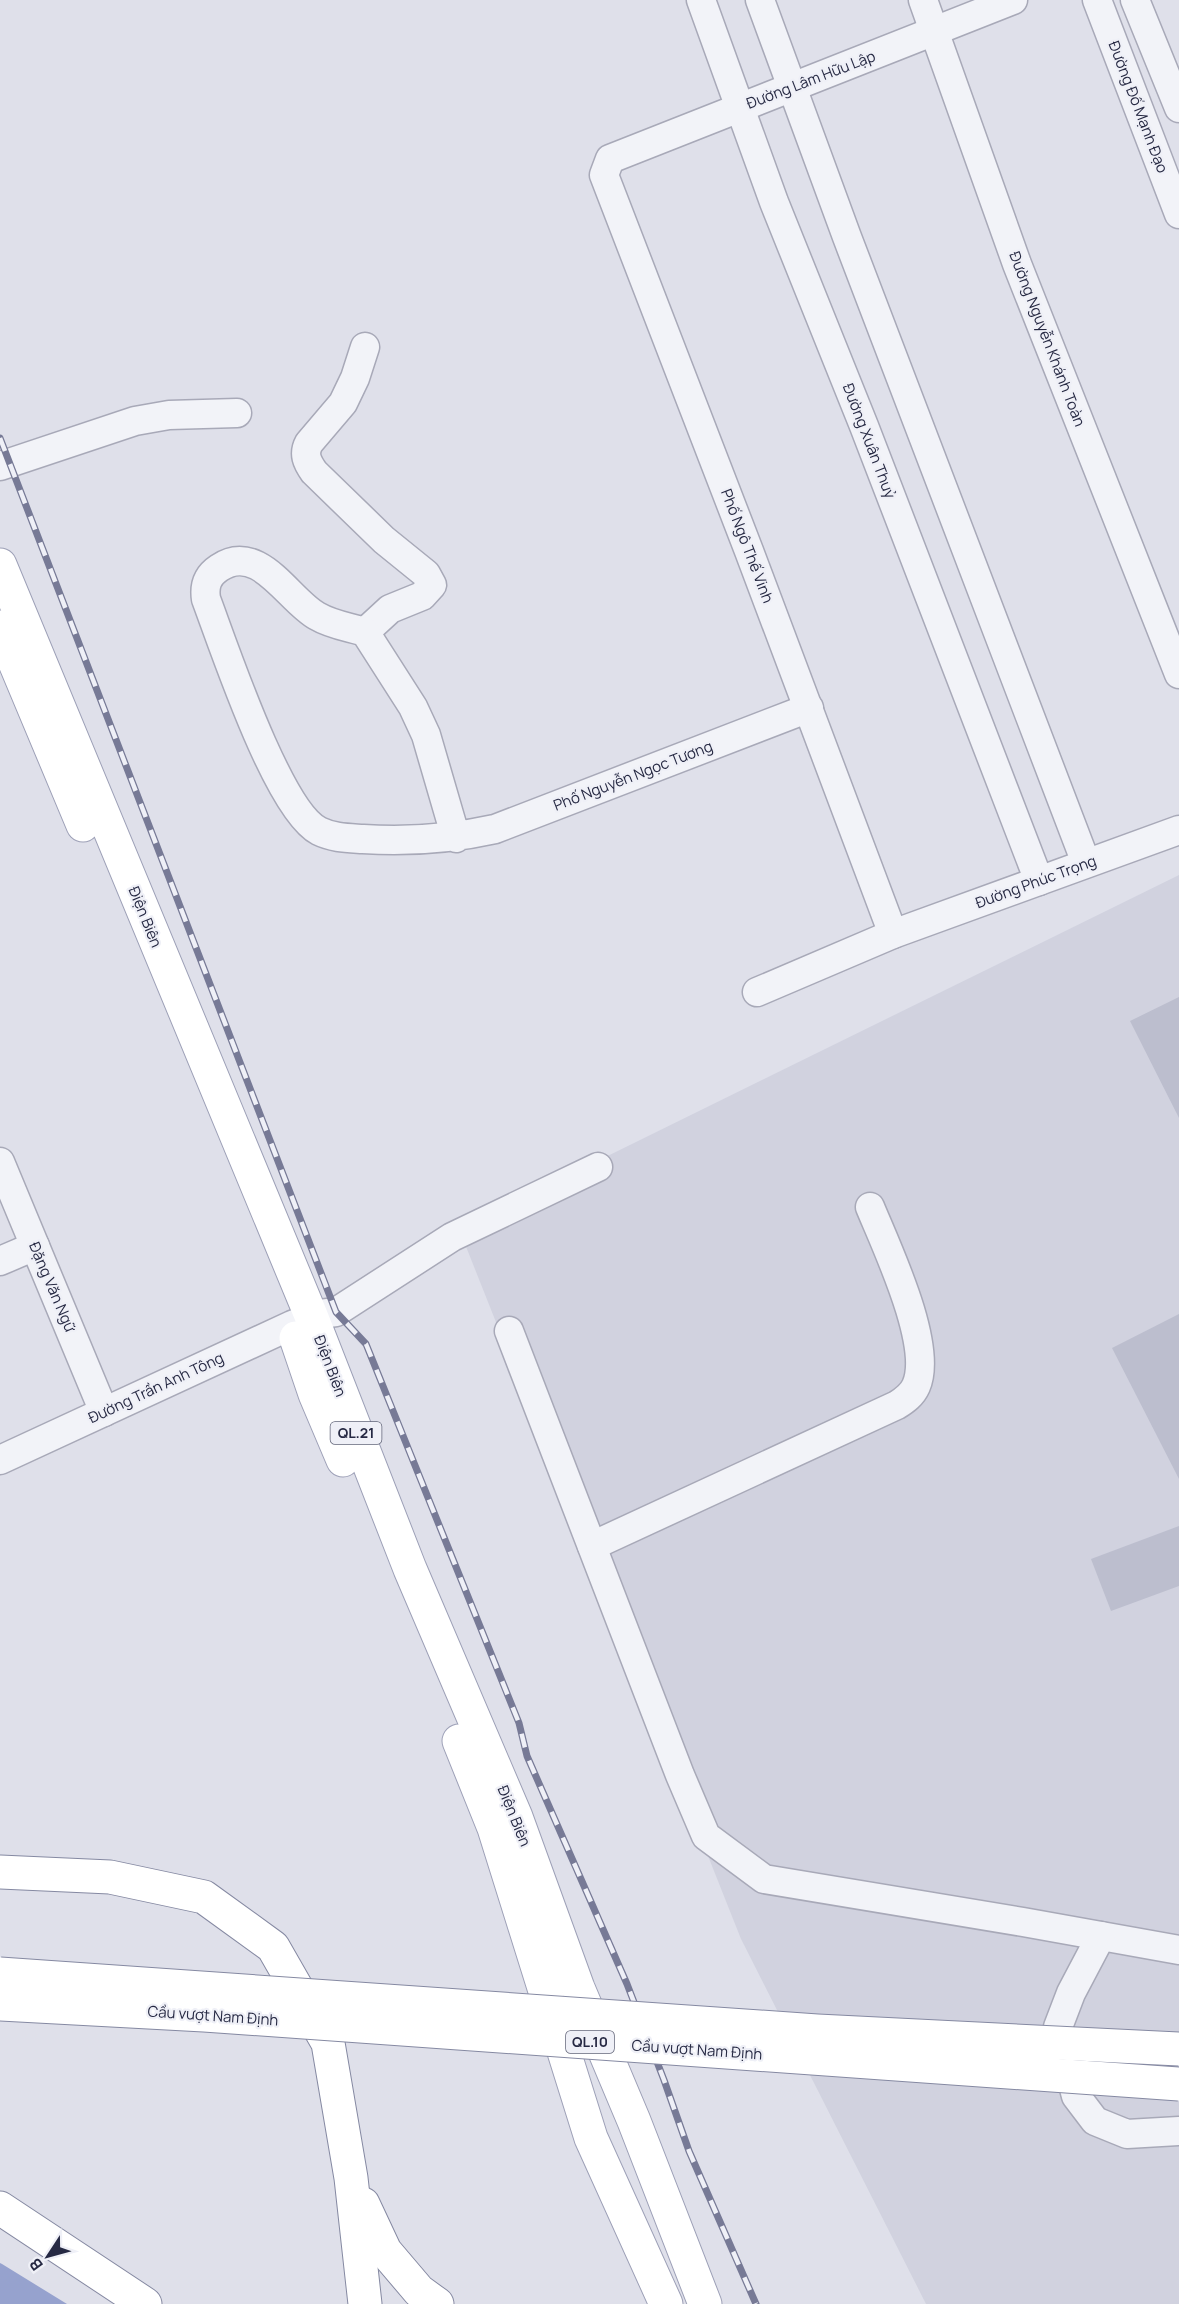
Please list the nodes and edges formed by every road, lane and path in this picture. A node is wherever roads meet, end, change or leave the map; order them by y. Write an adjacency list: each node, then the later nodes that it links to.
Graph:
1 (701, 0): 9 (street, Đường Xuân Thuỷ)
2 (760, 0): 8 (street)
3 (923, 0): 7 (street, Đường Nguyễn Khánh Toàn)
4 (1012, 0): 7 (street, Đường Lâm Hữu Lập)
5 (1097, 0): 12 (street, Đường Đố Mạnh Đạo)
6 (1135, 0): 10 (street)
7 (934, 31): 8 (street, Đường Lâm Hữu Lập); 19 (street, Đường Nguyễn Khánh Toàn)
8 (793, 87): 9 (street, Đường Lâm Hữu Lập); 23 (street)
9 (740, 108): 11 (street, Đường Lâm Hữu Lập); 24 (street, Đường Xuân Thuỷ)
10 (1179, 108)
11 (610, 159): 20 (street, Phố Ngô Thế Vinh)
12 (1179, 214)
13 (365, 347): 18 (street)
14 (237, 413): 15 (street)
15 (0, 466)
16 (4, 584): 17 (main road, Điện Biên / QL.21)
17 (7, 632): 32 (main road, Điện Biên / QL.21)
18 (365, 632): 22 (street); 22 (street, Phố Nguyễn Ngọc Tương)
19 (1179, 674)
20 (809, 708): 22 (street, Phố Nguyễn Ngọc Tương); 25 (street, Phố Ngô Thế Vinh)
21 (1179, 830): 23 (street, Đường Phúc Trọng)
22 (456, 838)
23 (1086, 863): 24 (street, Đường Phúc Trọng)
24 (1039, 881): 25 (street, Đường Phúc Trọng)
25 (893, 934): 26 (street, Đường Phúc Trọng)
26 (757, 992)
27 (0, 1162): 30 (street, Đặng Văn Ngữ)
28 (598, 1167): 32 (street, Đường Trần Anh Tông)
29 (870, 1207): 36 (street)
30 (35, 1246): 31 (street); 34 (street, Đặng Văn Ngữ)
31 (0, 1261)
32 (302, 1322): 34 (street, Đường Trần Anh Tông); 50 (main road, Điện Biên / QL.21); 51 (main road, Điện Biên / QL.21)
33 (509, 1331): 36 (street)
34 (104, 1412): 35 (street, Đường Trần Anh Tông)
35 (0, 1460)
36 (592, 1546): 38 (street)
37 (0, 1872): 45 (main road)
38 (1101, 1936): 39 (street); 44 (street)
39 (1179, 1950)
40 (0, 1974): 42 (main road, Cầu vượt Nam Định / QL.10, bridge)
41 (0, 2004): 43 (main road, Cầu vượt Nam Định / QL.10, bridge)
42 (1179, 2049)
43 (1179, 2084)
44 (1179, 2131)
45 (351, 2178): 48 (main road); 49 (main road)
46 (0, 2208): 47 (main road)
47 (145, 2304)
48 (365, 2304)
49 (437, 2304)
50 (666, 2304)
51 (705, 2304)

